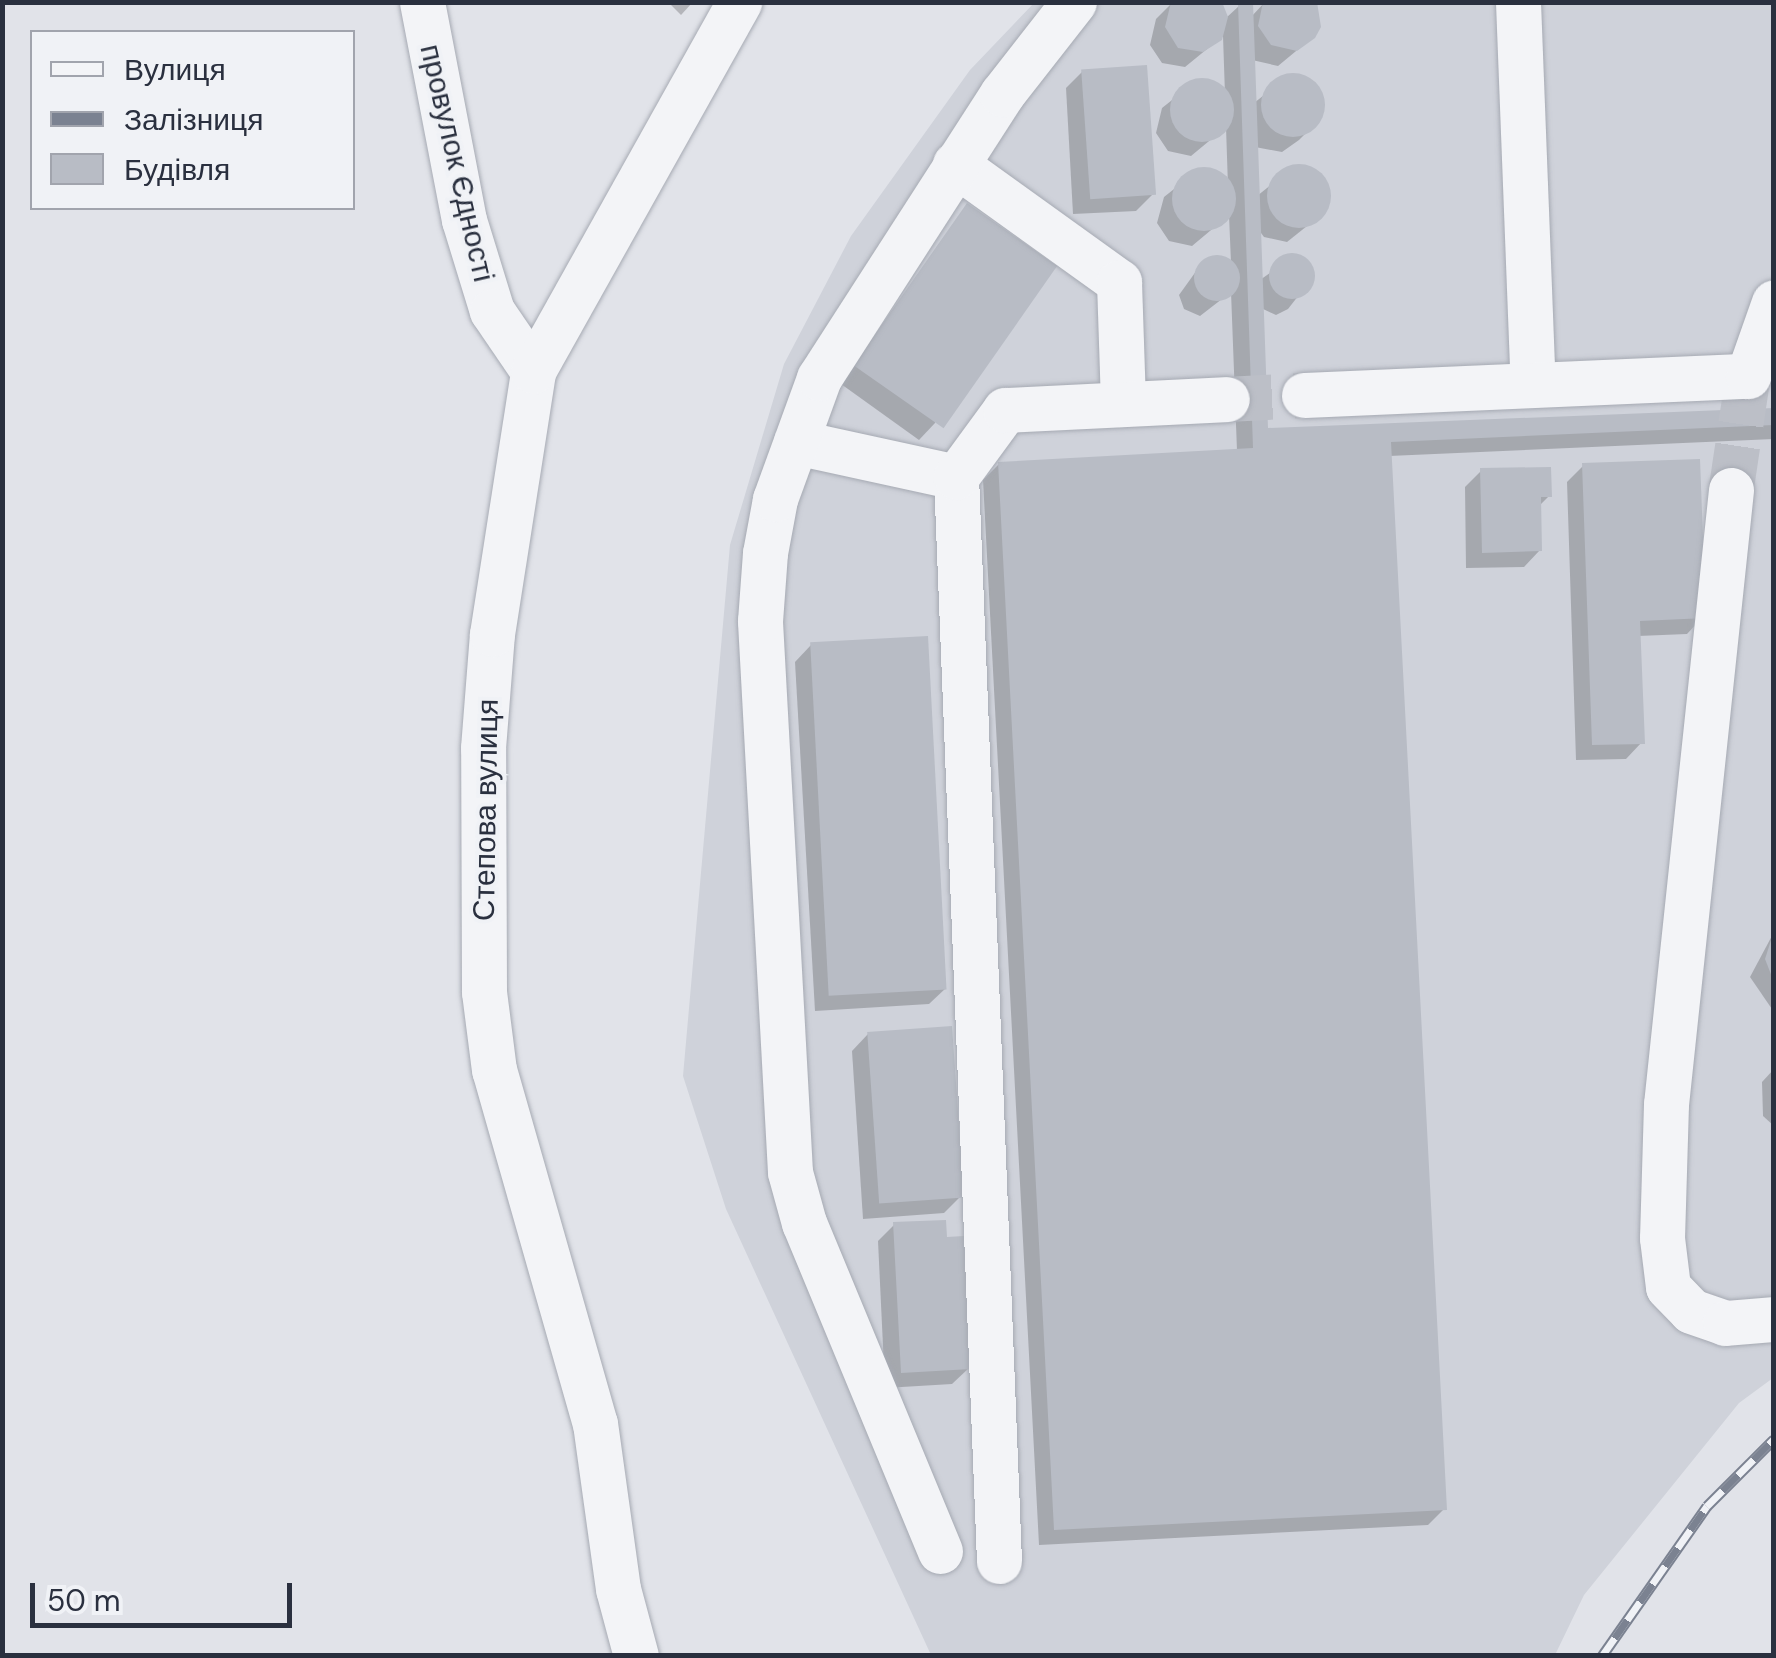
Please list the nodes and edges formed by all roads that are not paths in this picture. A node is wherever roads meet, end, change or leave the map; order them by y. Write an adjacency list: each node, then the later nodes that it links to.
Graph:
1 (422, 2): 7 (street, провулок Єдності)
2 (738, 2): 7 (street, Степова вулиця)
3 (1074, 2): 5 (street)
4 (1518, 2): 8 (street)
5 (955, 164): 11 (street); 12 (street)
6 (1774, 302): 8 (street)
7 (534, 371): 18 (street, Степова вулиця)
8 (1533, 384): 9 (street)
9 (1304, 395)
10 (1227, 399): 11 (street)
11 (1123, 404): 13 (street)
12 (796, 442): 13 (street); 16 (street)
13 (956, 477): 17 (street)
14 (1730, 490): 15 (street)
15 (1774, 1319)
16 (940, 1552)
17 (999, 1562)
18 (636, 1656)

